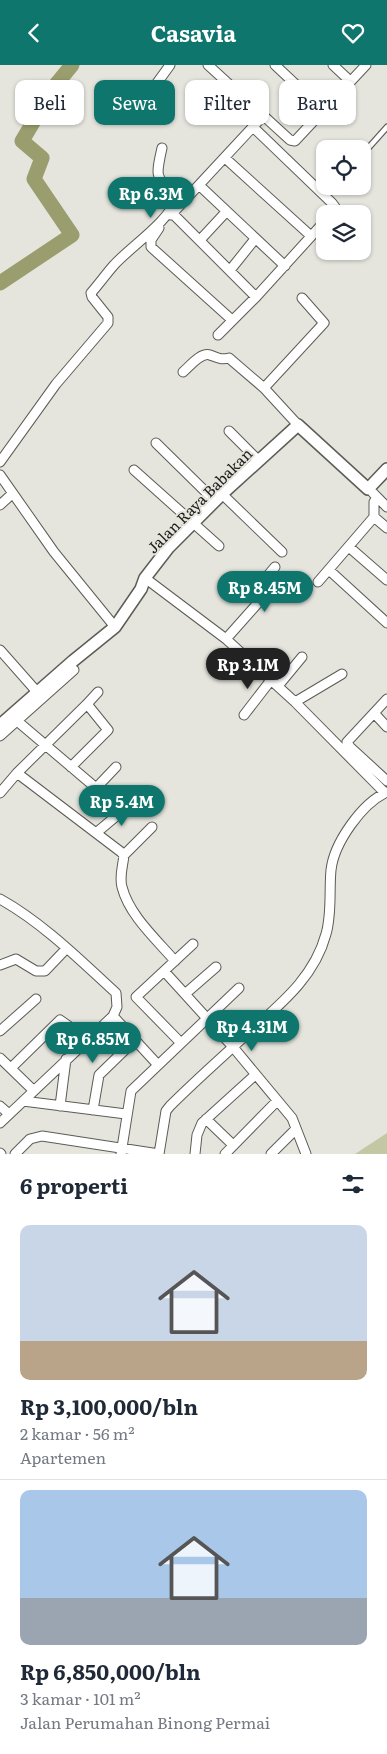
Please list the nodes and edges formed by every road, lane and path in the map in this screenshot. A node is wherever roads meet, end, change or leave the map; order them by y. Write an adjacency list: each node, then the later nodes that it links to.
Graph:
1 (170, 65): 6 (street)
2 (208, 65): 7 (street)
3 (275, 65): 8 (street)
4 (333, 65): 9 (street)
5 (366, 65): 10 (street)
6 (159, 80)
7 (224, 80)
8 (291, 80)
9 (349, 80)
10 (351, 80)
11 (269, 121): 15 (street)
12 (310, 125): 15 (street)
13 (253, 127): 18 (street); 19 (street)
14 (387, 127): 16 (lane)
15 (295, 141): 18 (street)
16 (371, 145)
17 (162, 148): 39 (street)
18 (282, 154): 21 (street)
19 (225, 158): 20 (street); 25 (street)
20 (200, 187): 22 (street); 23 (street)
21 (334, 205)
22 (226, 212): 26 (street); 27 (street)
23 (173, 214): 27 (street); 32 (street)
24 (316, 231): 25 (street)
25 (311, 236): 28 (street)
26 (255, 239): 28 (street); 29 (street)
27 (200, 240): 29 (street)
28 (285, 266): 30 (street)
29 (231, 269): 30 (street)
30 (256, 297): 32 (street)
31 (302, 298): 35 (street)
32 (232, 320): 33 (street)
33 (218, 335)
34 (183, 372): 35 (street)
35 (264, 388): 36 (street)
36 (298, 425): 40 (street, Jalan Raya Babakan); 44 (street)
37 (230, 431): 40 (street)
38 (156, 443): 47 (street)
39 (0, 461)
40 (259, 461): 47 (street, Jalan Raya Babakan)
41 (134, 469): 51 (street)
42 (387, 469): 44 (street)
43 (0, 475): 45 (street)
44 (368, 489): 46 (street)
45 (12, 494): 48 (street); 62 (street)
46 (377, 497): 49 (street); 50 (street)
47 (218, 498): 51 (street, Jalan Raya Babakan); 55 (street)
48 (0, 505)
49 (387, 507)
50 (374, 517): 52 (street); 54 (street)
51 (193, 523): 53 (street); 58 (street, Jalan Raya Babakan)
52 (387, 528)
53 (219, 546)
54 (349, 547): 57 (street); 59 (street)
55 (282, 552)
56 (275, 567): 63 (street)
57 (328, 570): 60 (street); 61 (street)
58 (145, 578): 62 (street, Jalan Raya Babakan); 63 (street)
59 (387, 580)
60 (318, 582)
61 (387, 623)
62 (115, 627): 70 (street, Jalan Raya Babakan)
63 (226, 639): 68 (street)
64 (0, 650): 70 (street)
65 (302, 657): 68 (street)
66 (74, 670): 76 (street)
67 (342, 674): 72 (street)
68 (274, 683): 72 (street); 75 (street)
69 (98, 692): 73 (street)
70 (38, 693): 77 (street, Jalan Raya Babakan)
71 (387, 699): 74 (street)
72 (296, 702): 87 (street)
73 (87, 705): 80 (street); 81 (street)
74 (374, 713): 78 (street); 84 (street)
75 (244, 715)
76 (16, 721): 79 (street); 80 (street)
77 (0, 725)
78 (387, 727)
79 (0, 736)
80 (43, 745): 81 (street); 83 (street)
81 (71, 767): 85 (street)
82 (116, 767): 85 (street)
83 (17, 773): 86 (street); 91 (street)
84 (387, 781)
85 (96, 789): 89 (street)
86 (0, 793)
87 (386, 793): 109 (street)
88 (133, 802): 89 (street)
89 (122, 811): 91 (street)
90 (152, 827): 92 (street)
91 (96, 833): 92 (street)
92 (124, 855): 96 (street)
93 (0, 899): 95 (street)
94 (193, 944): 96 (street)
95 (66, 949): 97 (street); 103 (street)
96 (175, 961): 99 (street)
97 (0, 965)
98 (216, 967): 101 (street)
99 (164, 971): 101 (street); 108 (street)
100 (239, 988): 104 (street)
101 (185, 994): 104 (street)
102 (36, 999): 105 (street)
103 (113, 1016): 106 (street); 107 (street)
104 (208, 1018): 108 (street); 109 (street)
105 (0, 1031)
106 (87, 1039): 111 (street); 113 (street)
107 (135, 1039): 112 (street); 120 (street)
108 (181, 1043): 112 (street)
109 (234, 1047): 114 (street); 129 (street)
110 (0, 1059): 113 (street)
111 (66, 1059): 115 (street); 119 (street)
112 (158, 1065): 121 (street)
113 (10, 1068): 115 (street)
114 (255, 1075): 117 (street); 123 (street)
115 (33, 1090): 116 (street)
116 (23, 1101): 119 (street); 122 (street)
117 (277, 1101): 125 (street); 126 (street)
118 (0, 1106): 122 (street)
119 (60, 1106): 120 (street)
120 (93, 1110): 121 (street)
121 (126, 1114): 127 (street)
122 (9, 1115): 124 (street)
123 (206, 1119): 126 (street); 130 (street)
124 (0, 1123)
125 (296, 1129): 131 (street); 132 (street)
126 (231, 1150)
127 (122, 1151): 128 (street); 129 (street)
128 (16, 1154)
129 (159, 1154)
130 (195, 1154)
131 (271, 1154)
132 (306, 1154)

